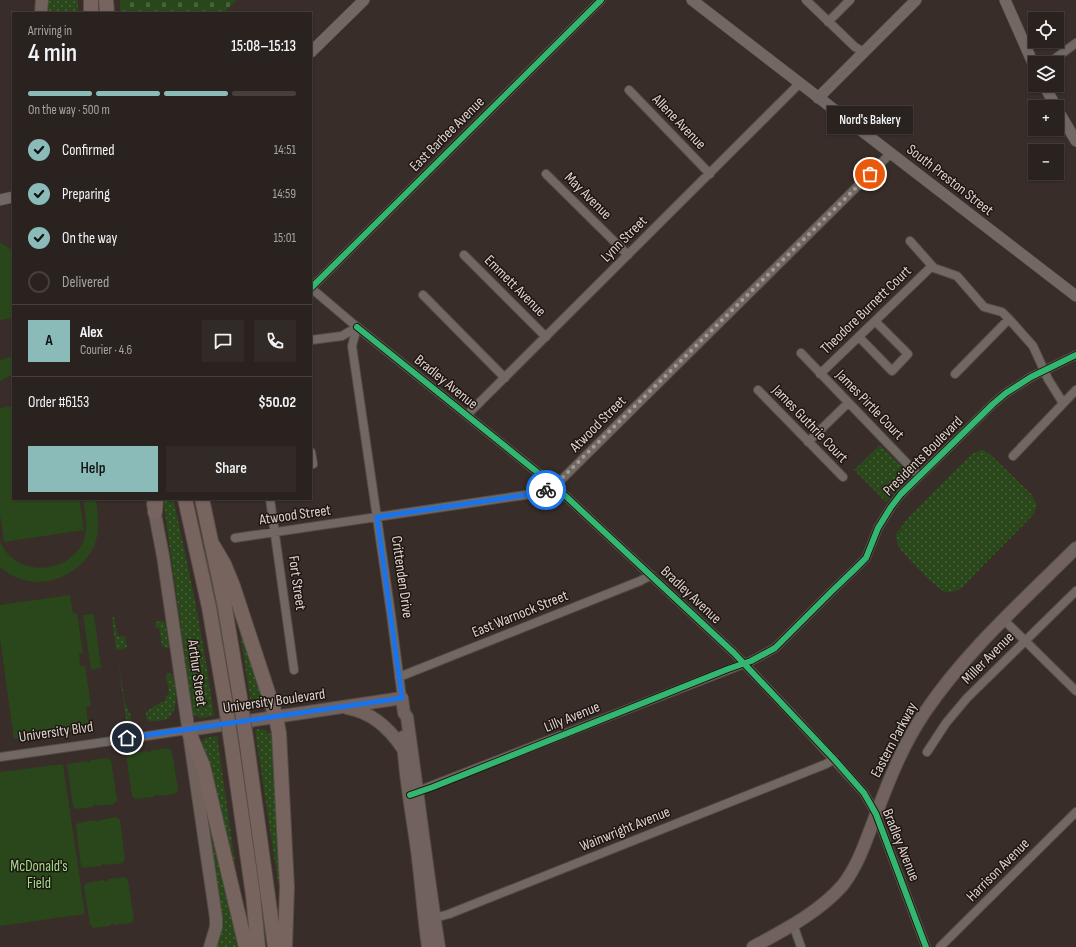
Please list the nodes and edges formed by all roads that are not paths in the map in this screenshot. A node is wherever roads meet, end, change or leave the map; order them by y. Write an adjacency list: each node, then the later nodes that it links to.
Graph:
1 (42, 0): 11 (main road)
2 (91, 0): 12 (highway)
3 (106, 0): 13 (highway)
4 (364, 0): 16 (main road)
5 (601, 0): 34 (street, East Barbee Avenue)
6 (692, 0): 20 (main road, South Preston Street)
7 (806, 0): 14 (street)
8 (850, 0): 14 (street)
9 (916, 0): 17 (main road)
10 (1005, 0): 18 (main road)
11 (41, 12)
12 (91, 12)
13 (107, 12)
14 (828, 22): 17 (street)
15 (1076, 44): 19 (street)
16 (312, 51)
17 (864, 52): 22 (main road)
18 (1030, 56)
19 (1059, 56)
20 (800, 83): 22 (main road, South Preston Street); 27 (street, Lynn Street)
21 (629, 90): 27 (street, Allene Avenue)
22 (818, 98): 25 (main road, South Preston Street)
23 (1064, 120): 24 (main road)
24 (1076, 141)
25 (891, 153): 37 (main road, South Preston Street); 61 (street, Atwood Street)
26 (546, 174): 32 (street, May Avenue)
27 (710, 174): 32 (street, Lynn Street)
28 (12, 197): 29 (main road)
29 (0, 200)
30 (910, 241): 33 (street)
31 (464, 255): 41 (street, Emmett Avenue)
32 (628, 255): 41 (street, Lynn Street)
33 (932, 266): 38 (street); 39 (street, Theodore Burnett Court)
34 (312, 287)
35 (312, 289): 40 (street, Bradley Avenue)
36 (423, 295): 49 (street)
37 (1076, 296)
38 (1009, 319): 46 (street); 48 (street)
39 (875, 321): 42 (street, Theodore Burnett Court); 42 (street)
40 (357, 327): 43 (street); 54 (street, Bradley Avenue); 66 (street, Crittenden Drive)
41 (546, 337): 49 (street, Lynn Street)
42 (859, 337): 47 (street, Theodore Burnett Court)
43 (312, 340)
44 (801, 354): 47 (street, James Pirtle Court)
45 (1076, 355): 46 (street, Presidents Boulevard)
46 (1044, 370): 53 (street); 59 (street, Presidents Boulevard)
47 (820, 374): 52 (street, James Pirtle Court)
48 (955, 374)
49 (505, 378): 54 (street, Lynn Street)
50 (758, 390): 55 (street, James Guthrie Court)
51 (1076, 390): 53 (street)
52 (848, 402): 55 (street); 59 (street, James Pirtle Court)
53 (1063, 403): 56 (street)
54 (467, 416): 61 (street, Bradley Avenue)
55 (808, 442): 60 (street, James Guthrie Court)
56 (1013, 456)
57 (312, 458): 58 (street)
58 (313, 464)
59 (919, 476): 75 (street, Presidents Boulevard)
60 (843, 477)
61 (554, 486): 66 (street, Atwood Street); 71 (street, Bradley Avenue)
62 (185, 500): 95 (highway, bridge)
63 (202, 500): 69 (highway)
64 (270, 500): 67 (street, Fort Street)
65 (154, 503): 83 (main road, Arthur Street)
66 (377, 517): 67 (street, Atwood Street); 77 (street, Crittenden Drive)
67 (276, 531): 68 (street, Atwood Street); 76 (street, Fort Street)
68 (235, 538)
69 (211, 542): 82 (highway); 96 (highway, bridge)
70 (1076, 548): 73 (main road, Eastern Parkway)
71 (651, 575): 75 (street, Bradley Avenue); 77 (street, East Warnock Street)
72 (1076, 591): 74 (street, Miller Avenue)
73 (1004, 620): 74 (street); 90 (main road, Eastern Parkway)
74 (1024, 641): 78 (street); 85 (street, Miller Avenue)
75 (744, 664): 87 (street, Bradley Avenue); 88 (street, Lilly Avenue)
76 (294, 670)
77 (399, 677): 79 (street, Crittenden Drive)
78 (1076, 691)
79 (402, 698): 80 (main road); 81 (main road, Crittenden Drive)
80 (342, 708): 82 (main road, University Boulevard); 84 (main road)
81 (404, 713): 84 (main road, Crittenden Drive); 88 (main road, Crittenden Drive)
82 (276, 718): 83 (main road, University Boulevard); 97 (highway)
83 (188, 730): 86 (street, University Blvd); 93 (main road, Arthur Street); 94 (highway)
84 (403, 749): 88 (main road, Crittenden Drive)
85 (927, 752)
86 (0, 757)
87 (834, 759): 90 (street, Bradley Avenue); 91 (street, Wainwright Avenue)
88 (414, 793): 91 (main road, Crittenden Drive)
89 (1076, 812): 103 (street, Harrison Avenue)
90 (876, 814): 92 (main road, Eastern Parkway); 102 (street, Bradley Avenue)
91 (429, 920): 98 (main road, Crittenden Drive); 99 (main road, Crittenden Drive)
92 (793, 924): 100 (main road, Eastern Parkway); 101 (street)
93 (210, 947)
94 (246, 947)
95 (258, 947)
96 (275, 947)
97 (285, 947)
98 (428, 947)
99 (438, 947)
100 (753, 947)
101 (801, 947)
102 (926, 947)
103 (940, 947)

